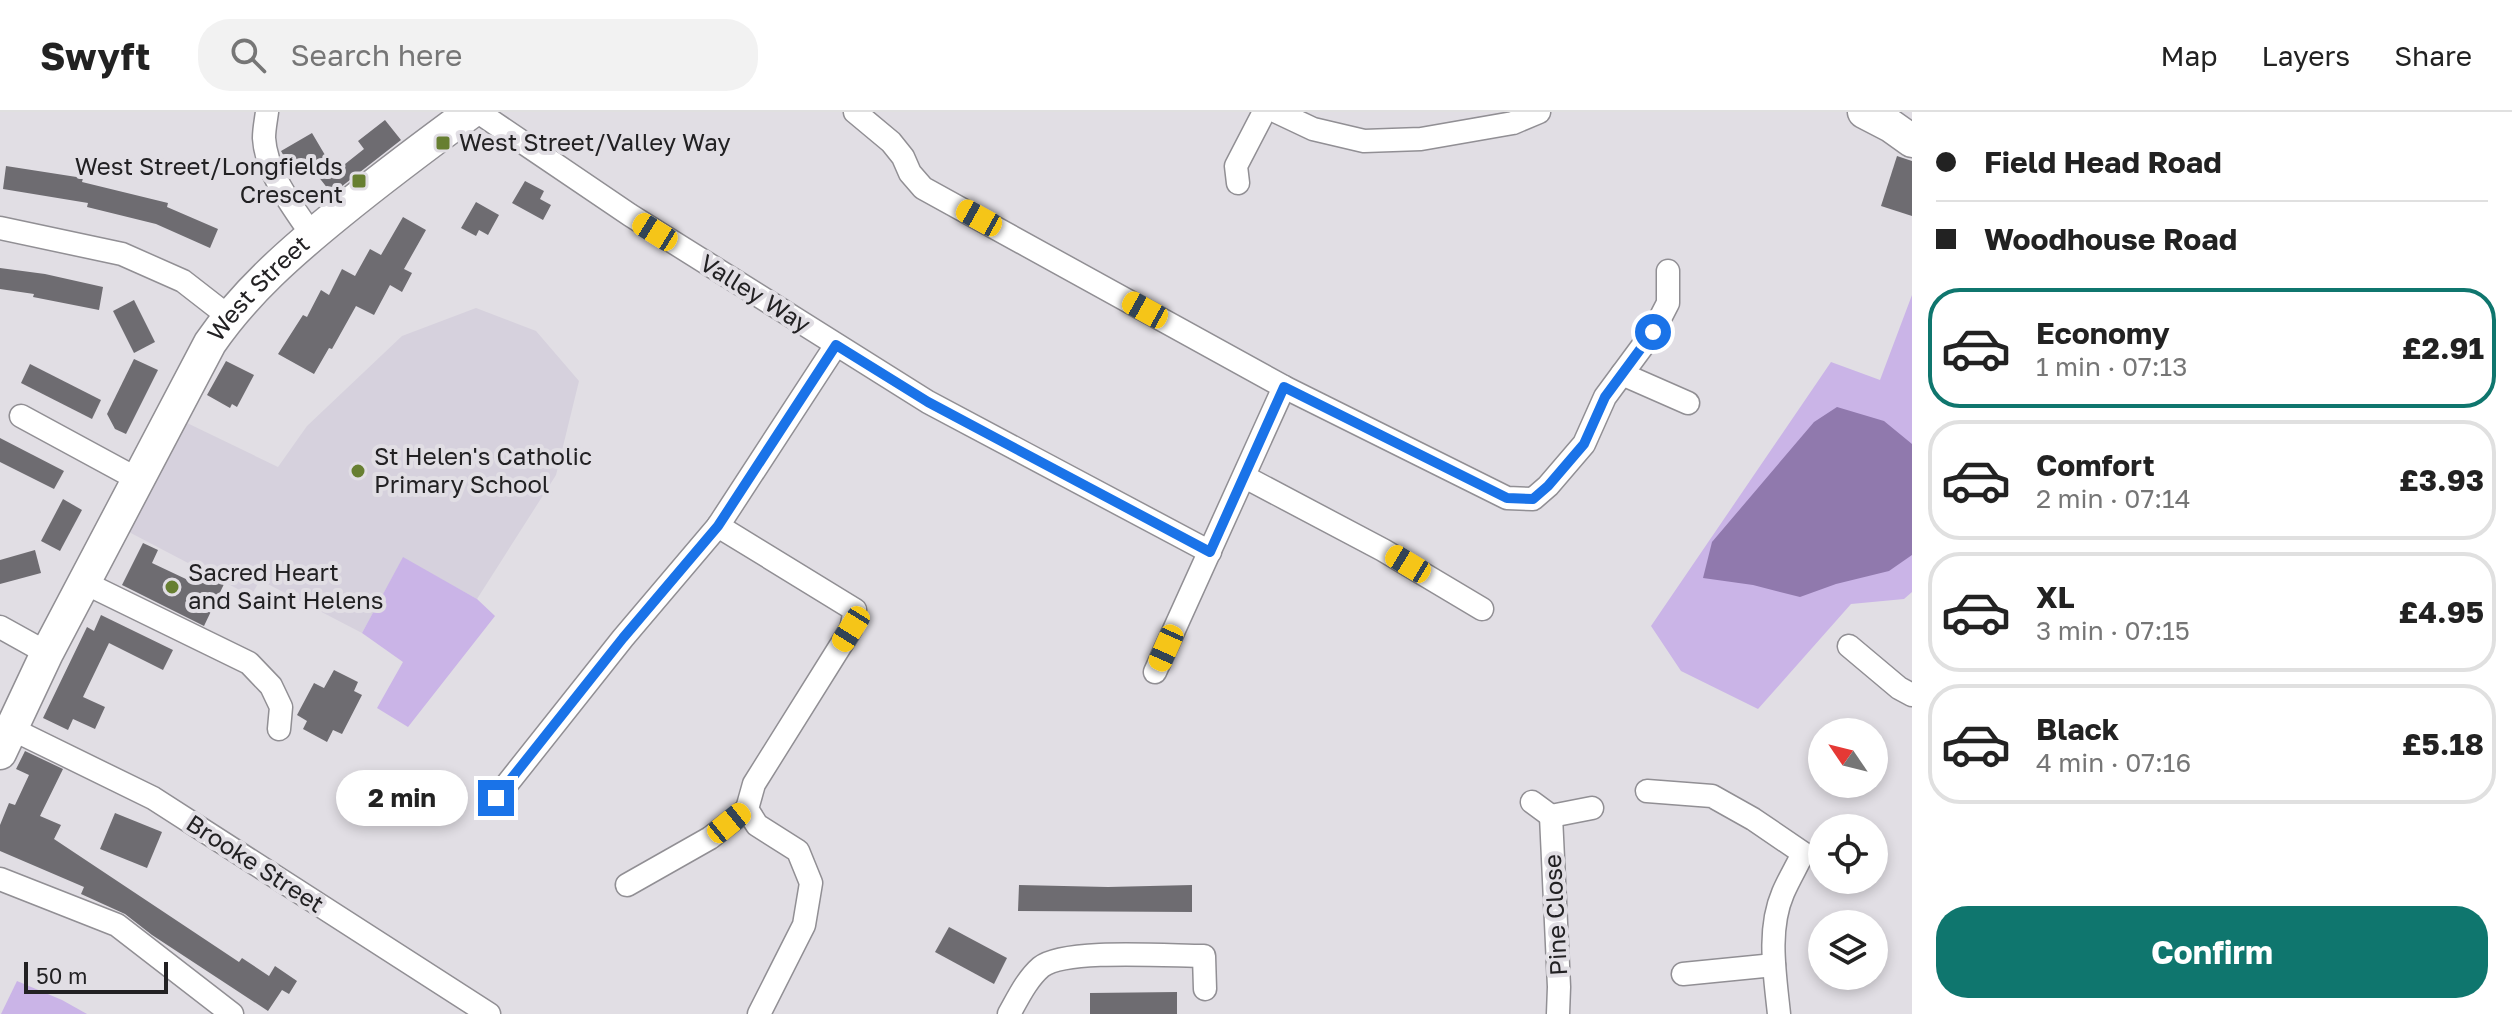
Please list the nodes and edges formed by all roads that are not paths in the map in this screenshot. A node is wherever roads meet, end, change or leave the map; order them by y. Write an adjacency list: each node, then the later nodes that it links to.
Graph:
1 (267, 112): 12 (street)
2 (471, 112): 12 (main road, West Street)
3 (478, 112): 15 (street, Valley Way)
4 (855, 112): 17 (street)
5 (1264, 112): 10 (street)
6 (1277, 112): 7 (street)
7 (1539, 112)
8 (1864, 112): 9 (main road)
9 (1912, 141)
10 (1238, 183)
11 (0, 228): 14 (street)
12 (312, 235): 14 (main road, West Street)
13 (1668, 271): 16 (street)
14 (228, 316): 21 (main road, West Street)
15 (836, 345): 22 (street); 23 (street, Valley Way)
16 (1622, 374): 17 (street); 18 (street)
17 (1284, 387): 20 (street)
18 (1688, 403)
19 (21, 416): 21 (street)
20 (1245, 477): 23 (street); 25 (street)
21 (139, 480): 24 (main road, West Street)
22 (718, 526): 34 (street); 37 (street)
23 (1210, 552): 29 (street)
24 (85, 583): 28 (main road, West Street); 31 (street)
25 (1482, 609)
26 (0, 627): 28 (street)
27 (1849, 646): 30 (street)
28 (47, 653): 32 (main road, West Street)
29 (1155, 672)
30 (1912, 695)
31 (279, 729)
32 (6, 741): 45 (street, Brooke Street)
33 (1647, 791): 41 (street)
34 (496, 798)
35 (1532, 802): 38 (street)
36 (1592, 808): 38 (street)
37 (747, 809): 40 (street); 46 (street)
38 (1551, 816): 48 (street, Pine Close)
39 (0, 879): 44 (street)
40 (627, 885)
41 (1774, 965): 42 (street); 49 (street)
42 (1683, 974)
43 (1205, 989): 47 (street)
44 (232, 1014)
45 (489, 1014)
46 (759, 1014)
47 (1009, 1014)
48 (1558, 1014)
49 (1779, 1014)

